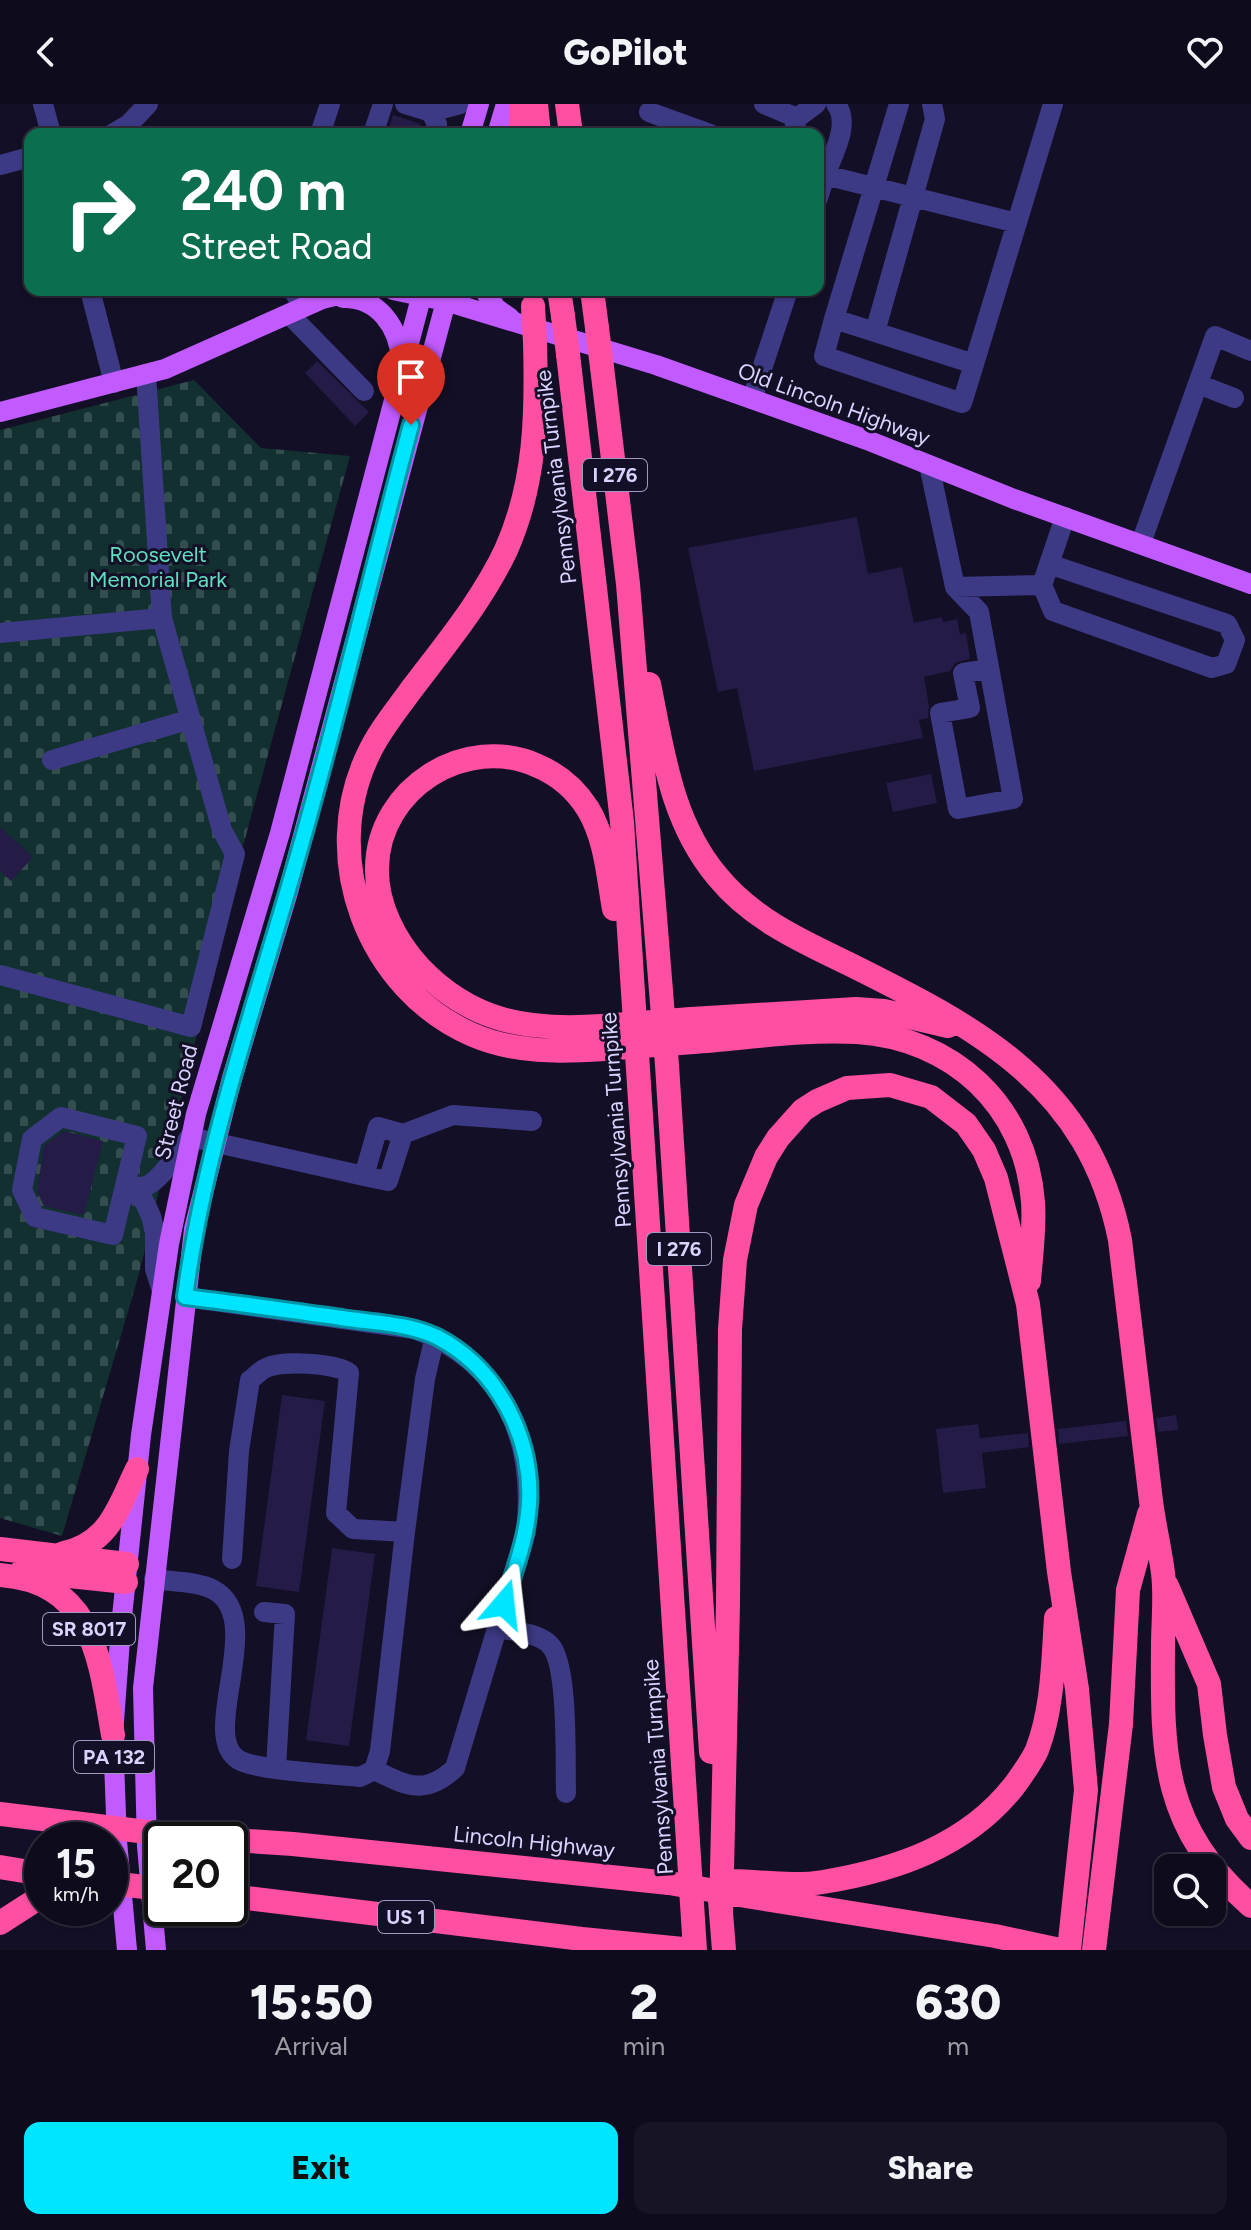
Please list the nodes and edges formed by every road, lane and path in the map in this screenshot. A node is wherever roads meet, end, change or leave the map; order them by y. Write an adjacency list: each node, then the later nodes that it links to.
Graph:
1 (43, 104): 19 (street)
2 (148, 104): 20 (street)
3 (330, 104): 21 (street)
4 (383, 104): 22 (street)
5 (405, 104): 16 (street)
6 (460, 104): 16 (street)
7 (479, 104): 24 (main road)
8 (567, 104): 26 (highway)
9 (764, 104): 18 (street)
10 (816, 104): 18 (street)
11 (836, 104): 31 (street)
12 (899, 104): 33 (street)
13 (932, 104): 34 (street)
14 (1053, 104): 35 (street)
15 (648, 108): 27 (street); 28 (street)
16 (431, 112): 23 (street)
17 (524, 117): 25 (main road)
18 (795, 126)
19 (49, 128)
20 (122, 128)
21 (322, 128)
22 (375, 128)
23 (436, 128)
24 (472, 128)
25 (507, 128)
26 (570, 128)
27 (653, 128)
28 (696, 128)
29 (24, 159): 30 (street)
30 (0, 165)
31 (825, 175): 32 (street); 33 (street)
32 (824, 178)
33 (874, 185): 34 (street); 47 (street)
34 (914, 196): 35 (street); 48 (street)
35 (1017, 223): 50 (street)
36 (92, 296): 53 (street)
37 (335, 296): 44 (main road)
38 (422, 296): 51 (main road, Street Road / PA 132)
39 (447, 296): 46 (main road, Old Lincoln Highway); 79 (main road, PA 132)
40 (488, 296): 46 (main road)
41 (560, 296): 76 (highway, Pennsylvania Turnpike / I 276, bridge)
42 (593, 296): 63 (highway, I 276, bridge)
43 (786, 296): 57 (street)
44 (327, 298): 45 (main road); 51 (main road)
45 (295, 304): 52 (main road); 55 (street)
46 (527, 306): 57 (main road, Old Lincoln Highway); 75 (highway, bridge)
47 (834, 319): 48 (street); 50 (street)
48 (875, 332): 50 (street)
49 (1251, 351): 54 (street)
50 (974, 364)
51 (401, 372): 78 (main road, Street Road / PA 132)
52 (146, 374): 53 (main road); 67 (street)
53 (114, 383): 58 (main road)
54 (1198, 384): 56 (street); 61 (street)
55 (364, 391)
56 (1234, 398)
57 (752, 399): 59 (main road, Old Lincoln Highway)
58 (0, 412)
59 (929, 465): 60 (main road, Old Lincoln Highway); 66 (street)
60 (1065, 517): 61 (main road, Old Lincoln Highway); 62 (street)
61 (1141, 543): 64 (main road, Old Lincoln Highway)
62 (1049, 564): 65 (street); 65 (street)
63 (628, 584): 74 (highway); 106 (highway, I 276)
64 (1251, 584)
65 (1042, 585): 66 (street)
66 (955, 587): 69 (street)
67 (162, 618): 68 (street); 70 (street)
68 (0, 633)
69 (989, 669): 69 (street)
70 (191, 719): 71 (street); 72 (street)
71 (52, 760)
72 (0, 975)
73 (692, 1030): 74 (highway); 75 (highway, bridge); 83 (highway)
74 (978, 1034): 86 (highway)
75 (603, 1037): 76 (highway)
76 (638, 1053): 113 (highway, Pennsylvania Turnpike / I 276)
77 (532, 1121): 79 (street)
78 (190, 1137): 79 (street); 80 (street); 81 (main road, Street Road / PA 132)
79 (216, 1144): 82 (main road, PA 132)
80 (126, 1186): 80 (street); 81 (street)
81 (162, 1291): 85 (main road, Street Road / PA 132)
82 (185, 1297): 84 (street); 95 (main road, PA 132)
83 (1028, 1304): 91 (highway); 106 (highway)
84 (435, 1336): 87 (street); 97 (street)
85 (137, 1469): 89 (highway); 92 (main road, Street Road / PA 132)
86 (1151, 1504): 94 (highway); 117 (highway)
87 (405, 1532): 90 (street); 100 (street)
88 (0, 1549): 89 (highway)
89 (54, 1554): 92 (highway)
90 (232, 1559)
91 (1059, 1572): 106 (highway); 116 (highway)
92 (126, 1573): 93 (highway); 95 (main road); 98 (main road, Street Road / PA 132)
93 (0, 1574): 98 (highway, SR 8017)
94 (1163, 1577): 103 (highway); 108 (highway)
95 (154, 1579): 99 (street); 112 (main road, PA 132)
96 (264, 1612): 99 (street)
97 (497, 1628): 100 (street); 101 (street)
98 (113, 1735): 111 (main road, Street Road / PA 132)
99 (276, 1768): 100 (street)
100 (374, 1770)
101 (566, 1793)
102 (7, 1814): 106 (highway, Lincoln Highway, bridge)
103 (1251, 1838)
104 (0, 1867): 105 (highway)
105 (24, 1871)
106 (727, 1896): 114 (highway, I 276); 115 (highway, Lincoln Highway)
107 (248, 1898): 113 (highway, US 1)
108 (1251, 1906)
109 (24, 1908): 110 (highway)
110 (0, 1923)
111 (127, 1950)
112 (156, 1950)
113 (694, 1950)
114 (724, 1950)
115 (1060, 1950)
116 (1069, 1950)
117 (1094, 1950)

